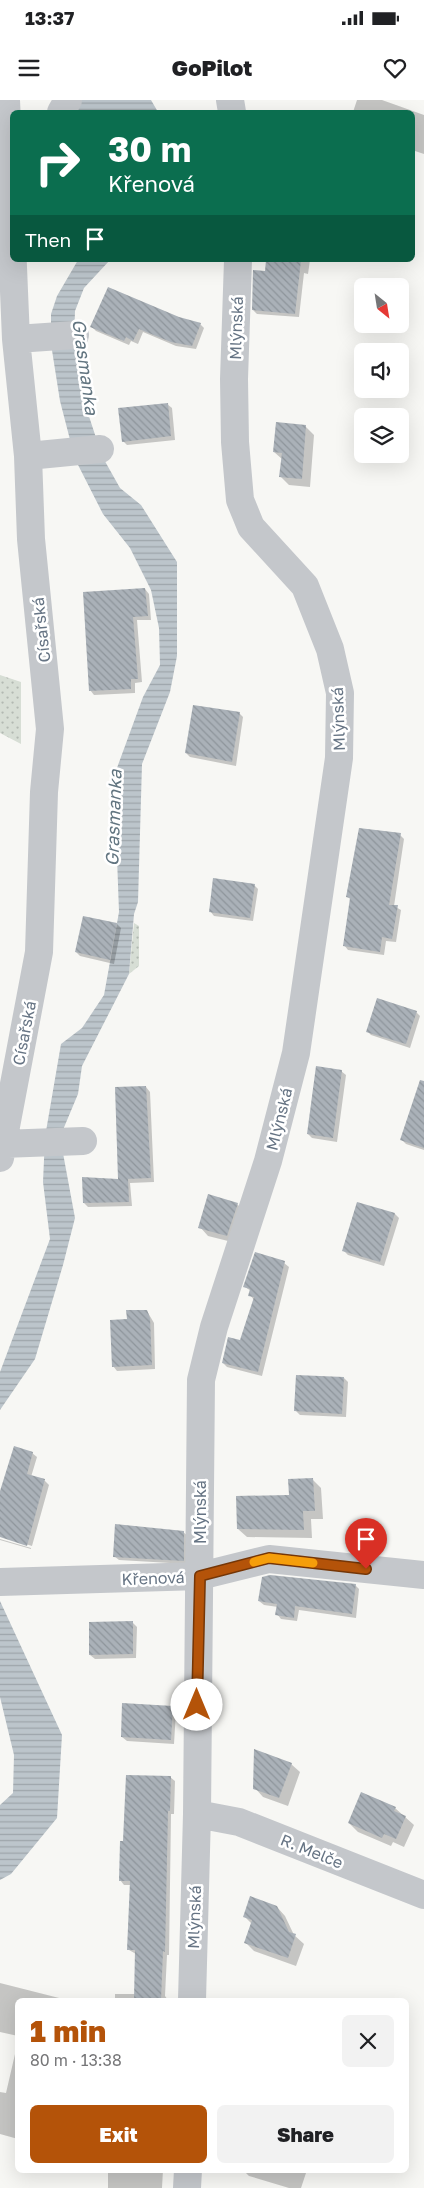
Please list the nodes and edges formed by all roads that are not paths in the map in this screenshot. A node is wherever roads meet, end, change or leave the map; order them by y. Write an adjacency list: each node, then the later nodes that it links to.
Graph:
1 (6, 100): 2 (street, Císařská)
2 (10, 168)
3 (13, 262): 6 (street, Císařská)
4 (238, 262): 12 (street, Mlýnská)
5 (63, 336): 6 (street)
6 (16, 339): 8 (street, Císařská)
7 (87, 450): 8 (street)
8 (28, 456): 10 (street, Císařská)
9 (63, 1142): 10 (street)
10 (1, 1151)
11 (424, 1575): 12 (street, Křenová)
12 (200, 1576): 13 (street, Křenová); 14 (street, Mlýnská)
13 (0, 1582)
14 (197, 1814): 15 (street, R. Melče); 16 (street, Mlýnská)
15 (424, 1895)
16 (192, 1998)
17 (188, 2173): 18 (street)
18 (187, 2188)

